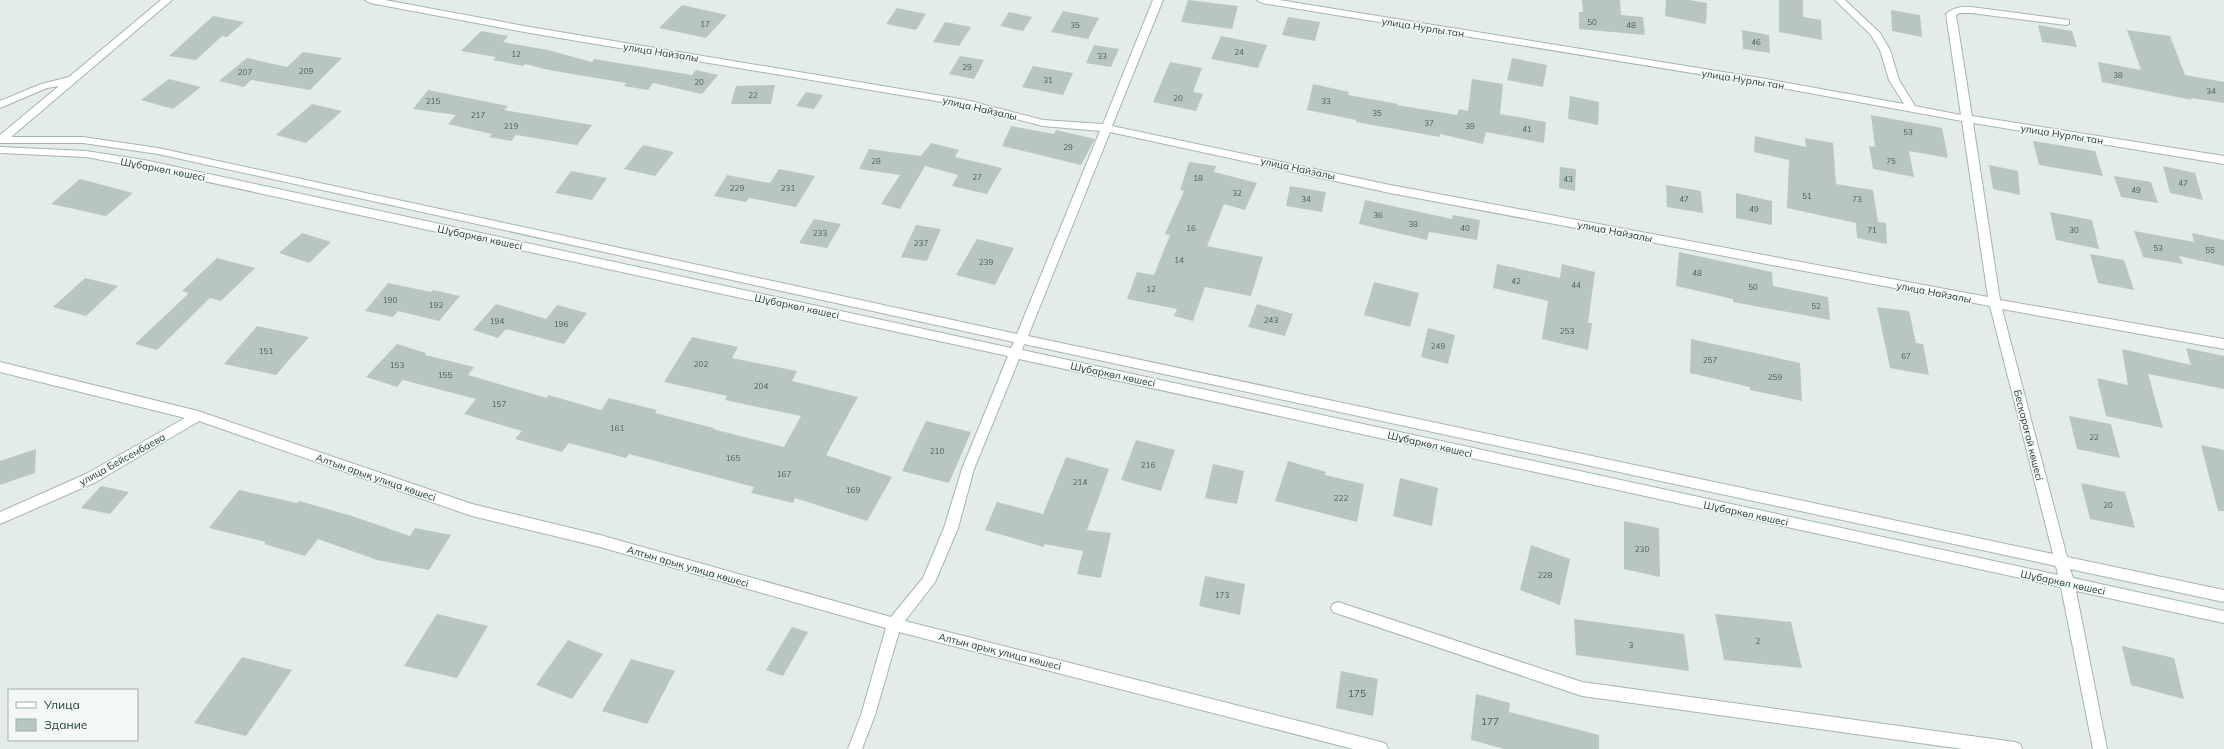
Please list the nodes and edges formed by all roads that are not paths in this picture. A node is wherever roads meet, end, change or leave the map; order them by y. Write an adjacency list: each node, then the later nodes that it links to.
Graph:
1 (167, 0): 7 (street)
2 (370, 0): 11 (street, улица Найзалы)
3 (1158, 0): 11 (street)
4 (1262, 0): 9 (street, улица Нурлы тан)
5 (1840, 0): 9 (street)
6 (2066, 22): 10 (street, Бесқарағай көшесі)
7 (73, 80): 8 (street); 12 (street)
8 (0, 105)
9 (1912, 108): 10 (street, улица Нурлы тан)
10 (1967, 119): 13 (street, улица Нурлы тан); 14 (street, Бесқарағай көшесі)
11 (1108, 128): 14 (street, улица Найзалы); 15 (street)
12 (1, 142): 15 (street, Шұбаркөл көшесі); 17 (street, Шұбаркөл көшесі)
13 (2224, 160)
14 (1995, 303): 16 (street, улица Найзалы); 21 (street, Бесқарағай көшесі)
15 (1021, 339): 17 (street); 21 (street, Шұбаркөл көшесі)
16 (2224, 344)
17 (1015, 353): 22 (street, Шұбаркөл көшесі); 26 (street)
18 (0, 367): 19 (street, Алтын арық улица көшесі)
19 (198, 416): 20 (street, улица Бейсембаева); 26 (street, Алтын арық улица көшесі)
20 (0, 518)
21 (2061, 561): 22 (street, Бесқарағай көшесі); 23 (street, Шұбаркөл көшесі)
22 (2067, 582): 25 (street, Шұбаркөл көшесі); 30 (street, Бесқарағай көшесі)
23 (2224, 596)
24 (1338, 608): 29 (street)
25 (2224, 617)
26 (894, 624): 27 (street); 28 (street, Алтын арық улица көшесі)
27 (855, 749)
28 (1381, 749)
29 (2015, 749)
30 (2100, 749)

